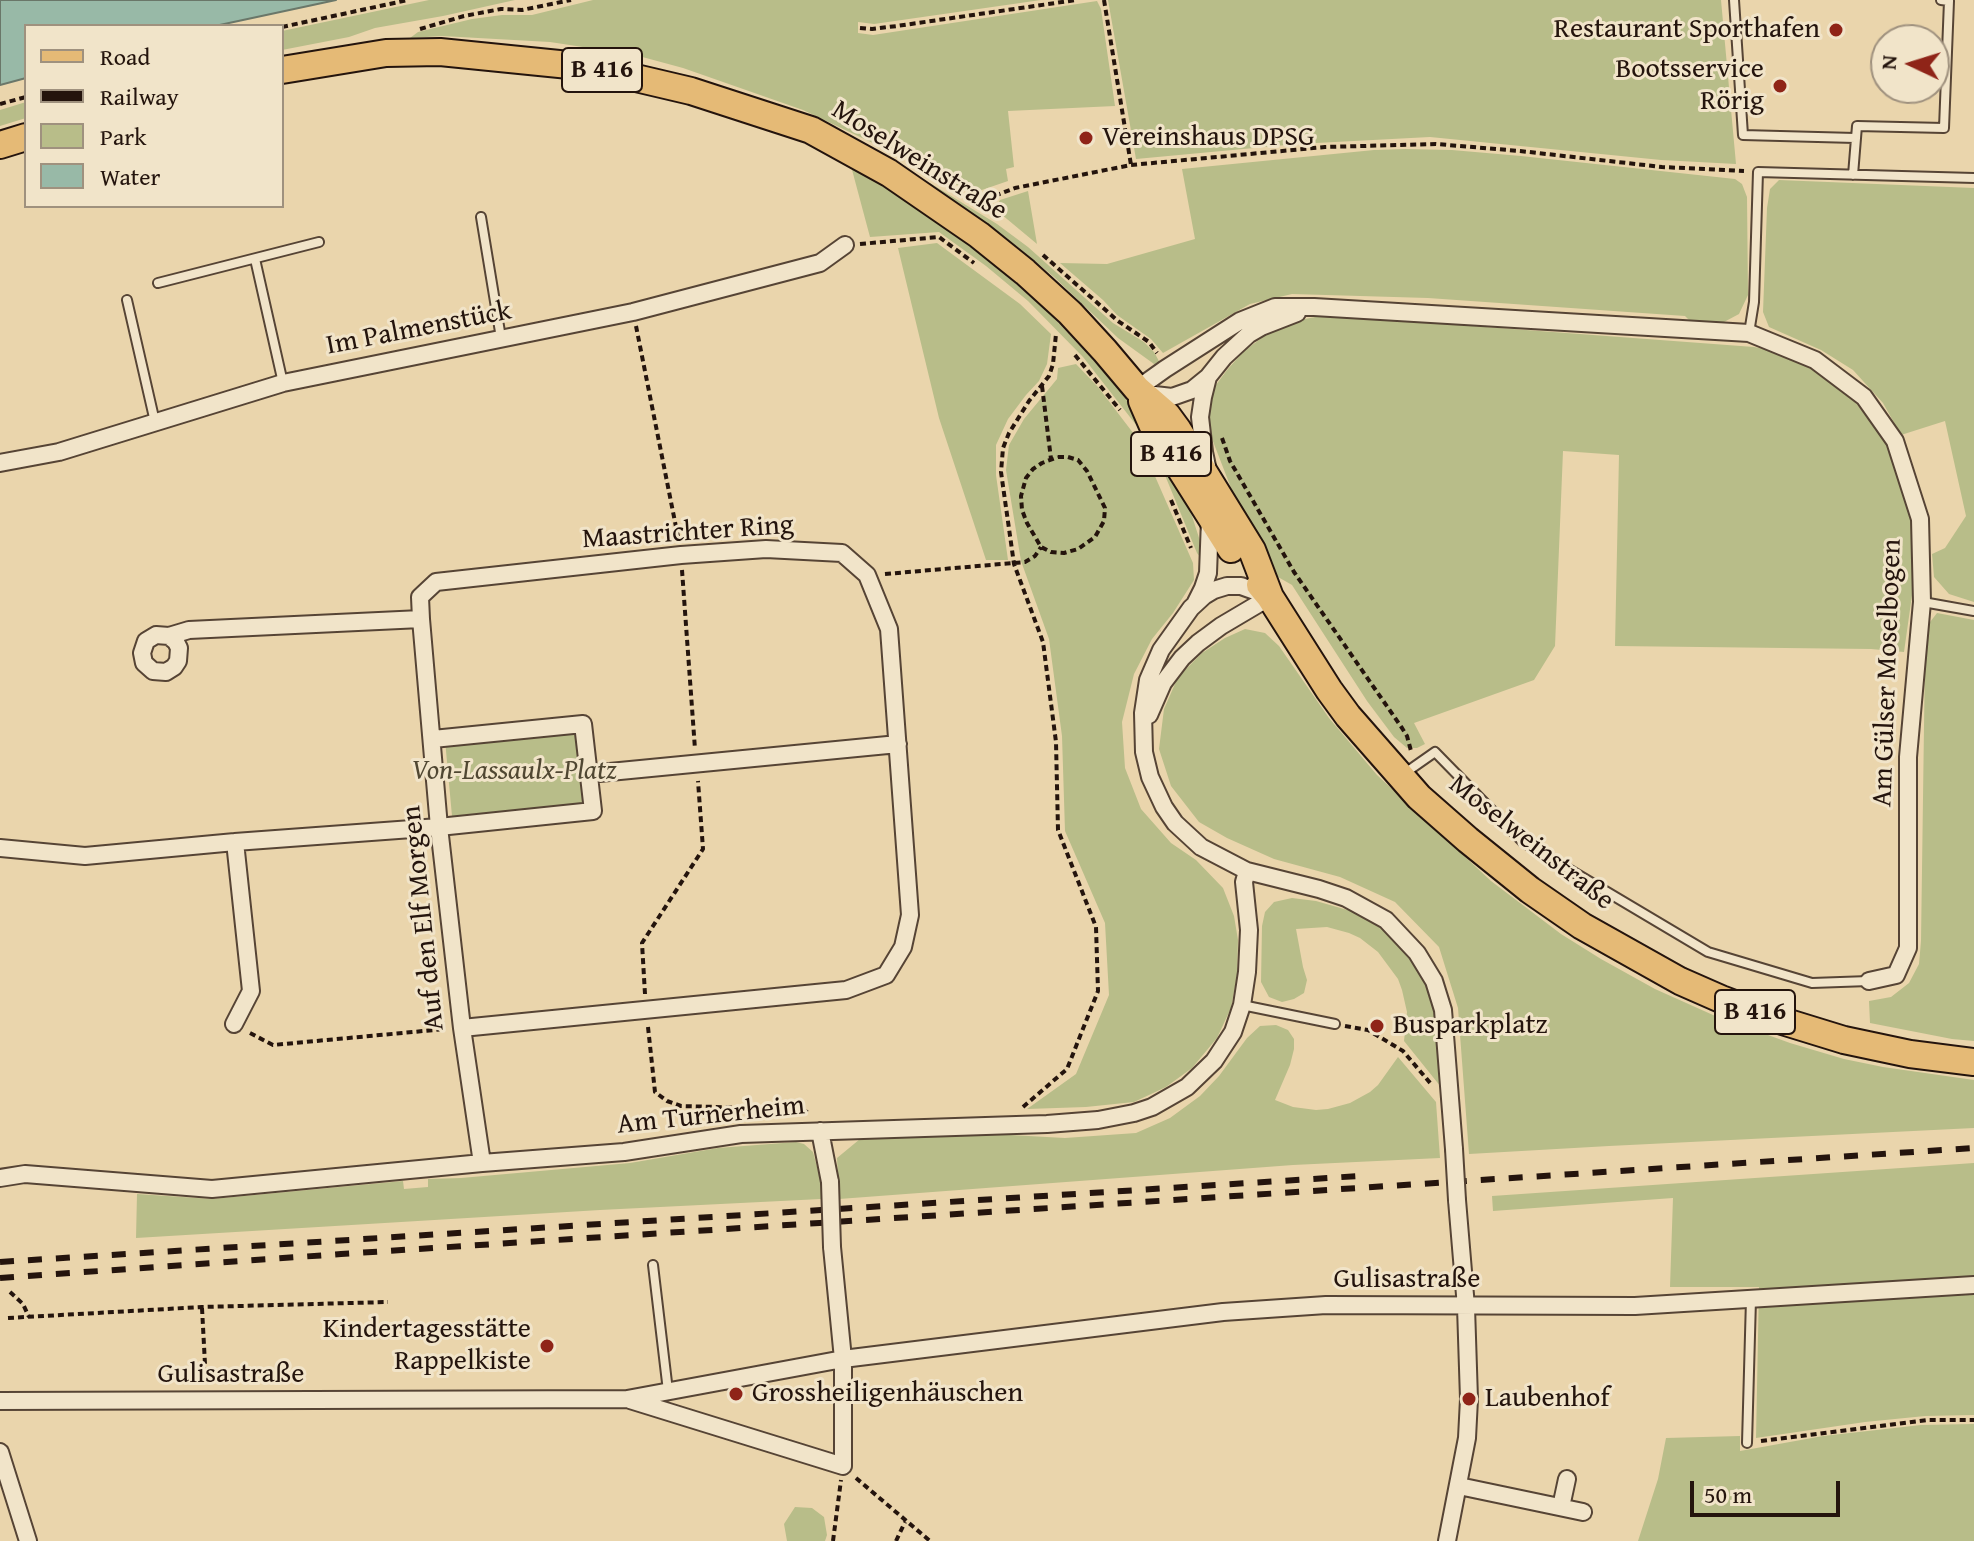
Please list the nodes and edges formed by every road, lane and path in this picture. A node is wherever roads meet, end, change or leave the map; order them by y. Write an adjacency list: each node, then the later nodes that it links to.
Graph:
1 (408, 0): 9 (path)
2 (545, 0): 8 (path)
3 (571, 0): 8 (path)
4 (1076, 0): 10 (path)
5 (1104, 0): 18 (path)
6 (1734, 0): 16 (lane)
7 (1941, 0): 16 (lane)
8 (558, 3): 11 (path)
9 (284, 27)
10 (860, 28)
11 (386, 53): 12 (main road, Moselweinstraße / B 416); 39 (main road, Moselweinstraße / B 416)
12 (284, 70)
13 (24, 98): 14 (path)
14 (0, 104)
15 (24, 138): 17 (main road)
16 (1855, 138): 20 (lane)
17 (0, 145)
18 (1131, 165): 19 (path); 22 (path)
19 (1758, 172): 20 (lane); 32 (lane)
20 (1853, 175): 21 (lane)
21 (1974, 178)
22 (977, 205)
23 (481, 217): 33 (lane)
24 (319, 242): 26 (lane)
25 (845, 245): 27 (path); 31 (street, Im Palmenstück)
26 (255, 259): 28 (lane); 37 (lane)
27 (984, 270)
28 (158, 283)
29 (127, 300): 42 (lane)
30 (1314, 307): 32 (street, Am Gülser Moselbogen); 36 (street, Am Gülser Moselbogen); 39 (street, Am Gülser Moselbogen)
31 (633, 312): 33 (street, Im Palmenstück); 49 (path)
32 (1749, 333): 54 (street, Am Gülser Moselbogen)
33 (501, 339): 37 (street, Im Palmenstück)
34 (1064, 342): 38 (path)
35 (1073, 353): 40 (path)
36 (1208, 377): 39 (street, Am Gülser Moselbogen); 41 (street)
37 (283, 383): 42 (street, Im Palmenstück)
38 (1042, 386): 43 (path); 51 (path)
39 (1137, 389): 45 (main road, Moselweinstraße / B 416); 47 (main road, Moselweinstraße / B 416)
40 (1120, 409)
41 (1200, 417): 45 (street); 63 (path)
42 (155, 422): 44 (street, Im Palmenstück)
43 (1051, 459): 48 (path); 48 (path)
44 (0, 463)
45 (1211, 483): 53 (main road, Moselweinstraße / B 416)
46 (1170, 497): 50 (path)
47 (1210, 517): 50 (street); 53 (main road, Moselweinstraße / B 416)
48 (1041, 547): 51 (path)
49 (681, 555): 52 (street, Maastrichter Ring); 57 (street, Maastrichter Ring); 62 (path)
50 (1209, 562): 55 (street)
51 (1014, 564): 52 (path); 77 (path)
52 (867, 575): 61 (street)
53 (1270, 597): 55 (street); 60 (street); 63 (main road, Moselweinstraße / B 416)
54 (1922, 602): 56 (lane); 69 (street, Am Gülser Moselbogen)
55 (1195, 604): 60 (street)
56 (1974, 611)
57 (421, 619): 58 (street); 59 (street, Auf den Elf Morgen)
58 (169, 636)
59 (433, 739): 64 (street); 65 (street, Auf den Elf Morgen)
60 (1143, 740): 68 (street)
61 (898, 744): 62 (street); 71 (street)
62 (696, 764): 64 (street); 71 (path)
63 (1407, 771): 69 (lane); 75 (main road, Moselweinstraße / B 416)
64 (589, 774): 65 (street)
65 (439, 827): 66 (street); 74 (street, Auf den Elf Morgen)
66 (235, 842): 67 (street); 72 (street)
67 (0, 848)
68 (1247, 871): 70 (street, Am Turnerheim); 76 (street)
69 (1869, 981)
70 (1242, 1005): 73 (lane); 78 (street, Am Turnerheim)
71 (646, 1011): 74 (street); 78 (path)
72 (234, 1024): 74 (path)
73 (1335, 1024): 76 (path)
74 (462, 1028): 79 (street, Auf den Elf Morgen)
75 (1974, 1062)
76 (1451, 1109): 87 (street, bridge)
77 (1019, 1110)
78 (820, 1131): 79 (street, Am Turnerheim); 90 (street, bridge)
79 (482, 1163): 80 (street, Am Turnerheim)
80 (0, 1178)
81 (653, 1265): 91 (lane)
82 (1974, 1285): 84 (street, Gulisastraße)
83 (10, 1292): 88 (path)
84 (1751, 1299): 87 (street, Gulisastraße); 96 (lane)
85 (388, 1302): 86 (path)
86 (202, 1307): 88 (path); 94 (path)
87 (1466, 1307): 90 (street, Gulisastraße); 100 (street)
88 (29, 1317): 89 (path)
89 (8, 1318)
90 (843, 1359): 91 (street, Gulisastraße); 98 (street)
91 (668, 1391): 92 (street, Gulisastraße)
92 (627, 1399): 94 (street, Gulisastraße); 98 (street)
93 (0, 1401): 94 (street, Gulisastraße)
94 (207, 1402)
95 (1974, 1420): 96 (path)
96 (1747, 1443)
97 (0, 1452): 104 (street)
98 (843, 1466): 103 (path); 105 (path)
99 (1567, 1479): 101 (street)
100 (1459, 1486): 101 (street); 108 (street)
101 (1561, 1507): 102 (street)
102 (1583, 1512)
103 (906, 1521): 106 (path); 107 (path)
104 (28, 1541)
105 (833, 1541)
106 (896, 1541)
107 (930, 1541)
108 (1447, 1541)

